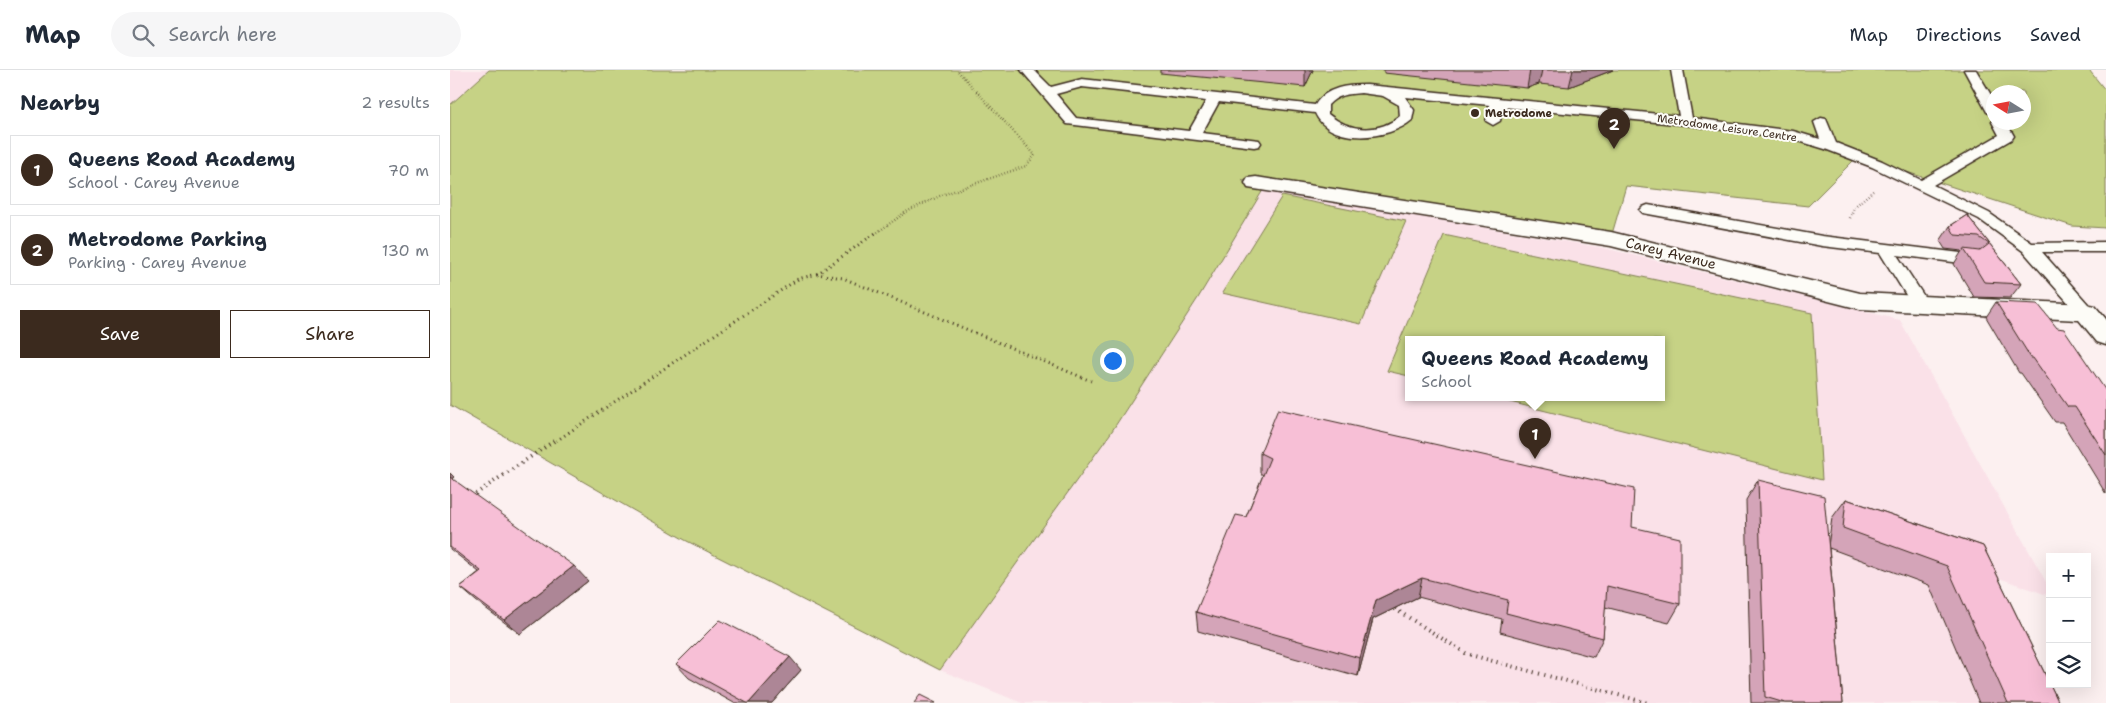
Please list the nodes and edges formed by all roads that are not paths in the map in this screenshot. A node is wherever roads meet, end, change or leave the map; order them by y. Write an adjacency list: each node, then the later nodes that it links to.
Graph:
1 (1027, 70): 5 (lane)
2 (1677, 70): 13 (lane)
3 (1970, 70): 6 (lane)
4 (1376, 90): 8 (lane, Metrodome Leisure Centre); 10 (lane, Metrodome Leisure Centre); 11 (lane, Metrodome Leisure Centre)
5 (1048, 92): 7 (lane); 16 (lane)
6 (1986, 98)
7 (1214, 99): 10 (lane); 16 (lane)
8 (1464, 99): 9 (lane, Metrodome Leisure Centre); 11 (lane, Metrodome Leisure Centre)
9 (1497, 102): 12 (lane); 13 (lane, Metrodome Leisure Centre)
10 (1320, 110): 11 (lane, Metrodome Leisure Centre)
11 (1408, 112)
12 (1494, 121)
13 (1686, 121): 18 (lane, Metrodome Leisure Centre)
14 (1822, 122): 18 (lane)
15 (2004, 130): 20 (lane)
16 (1193, 136): 17 (lane)
17 (1254, 143)
18 (1830, 146): 20 (lane, Metrodome Leisure Centre)
19 (1256, 183): 26 (street, Carey Avenue)
20 (1923, 185): 23 (lane, Metrodome Leisure Centre)
21 (1648, 210): 24 (lane)
22 (2106, 247): 23 (lane)
23 (2029, 248): 27 (lane, Metrodome Leisure Centre)
24 (1886, 250): 25 (lane); 26 (lane)
25 (1969, 259)
26 (1920, 304): 27 (street, Carey Avenue)
27 (2086, 312): 28 (street)
28 (2106, 336)

